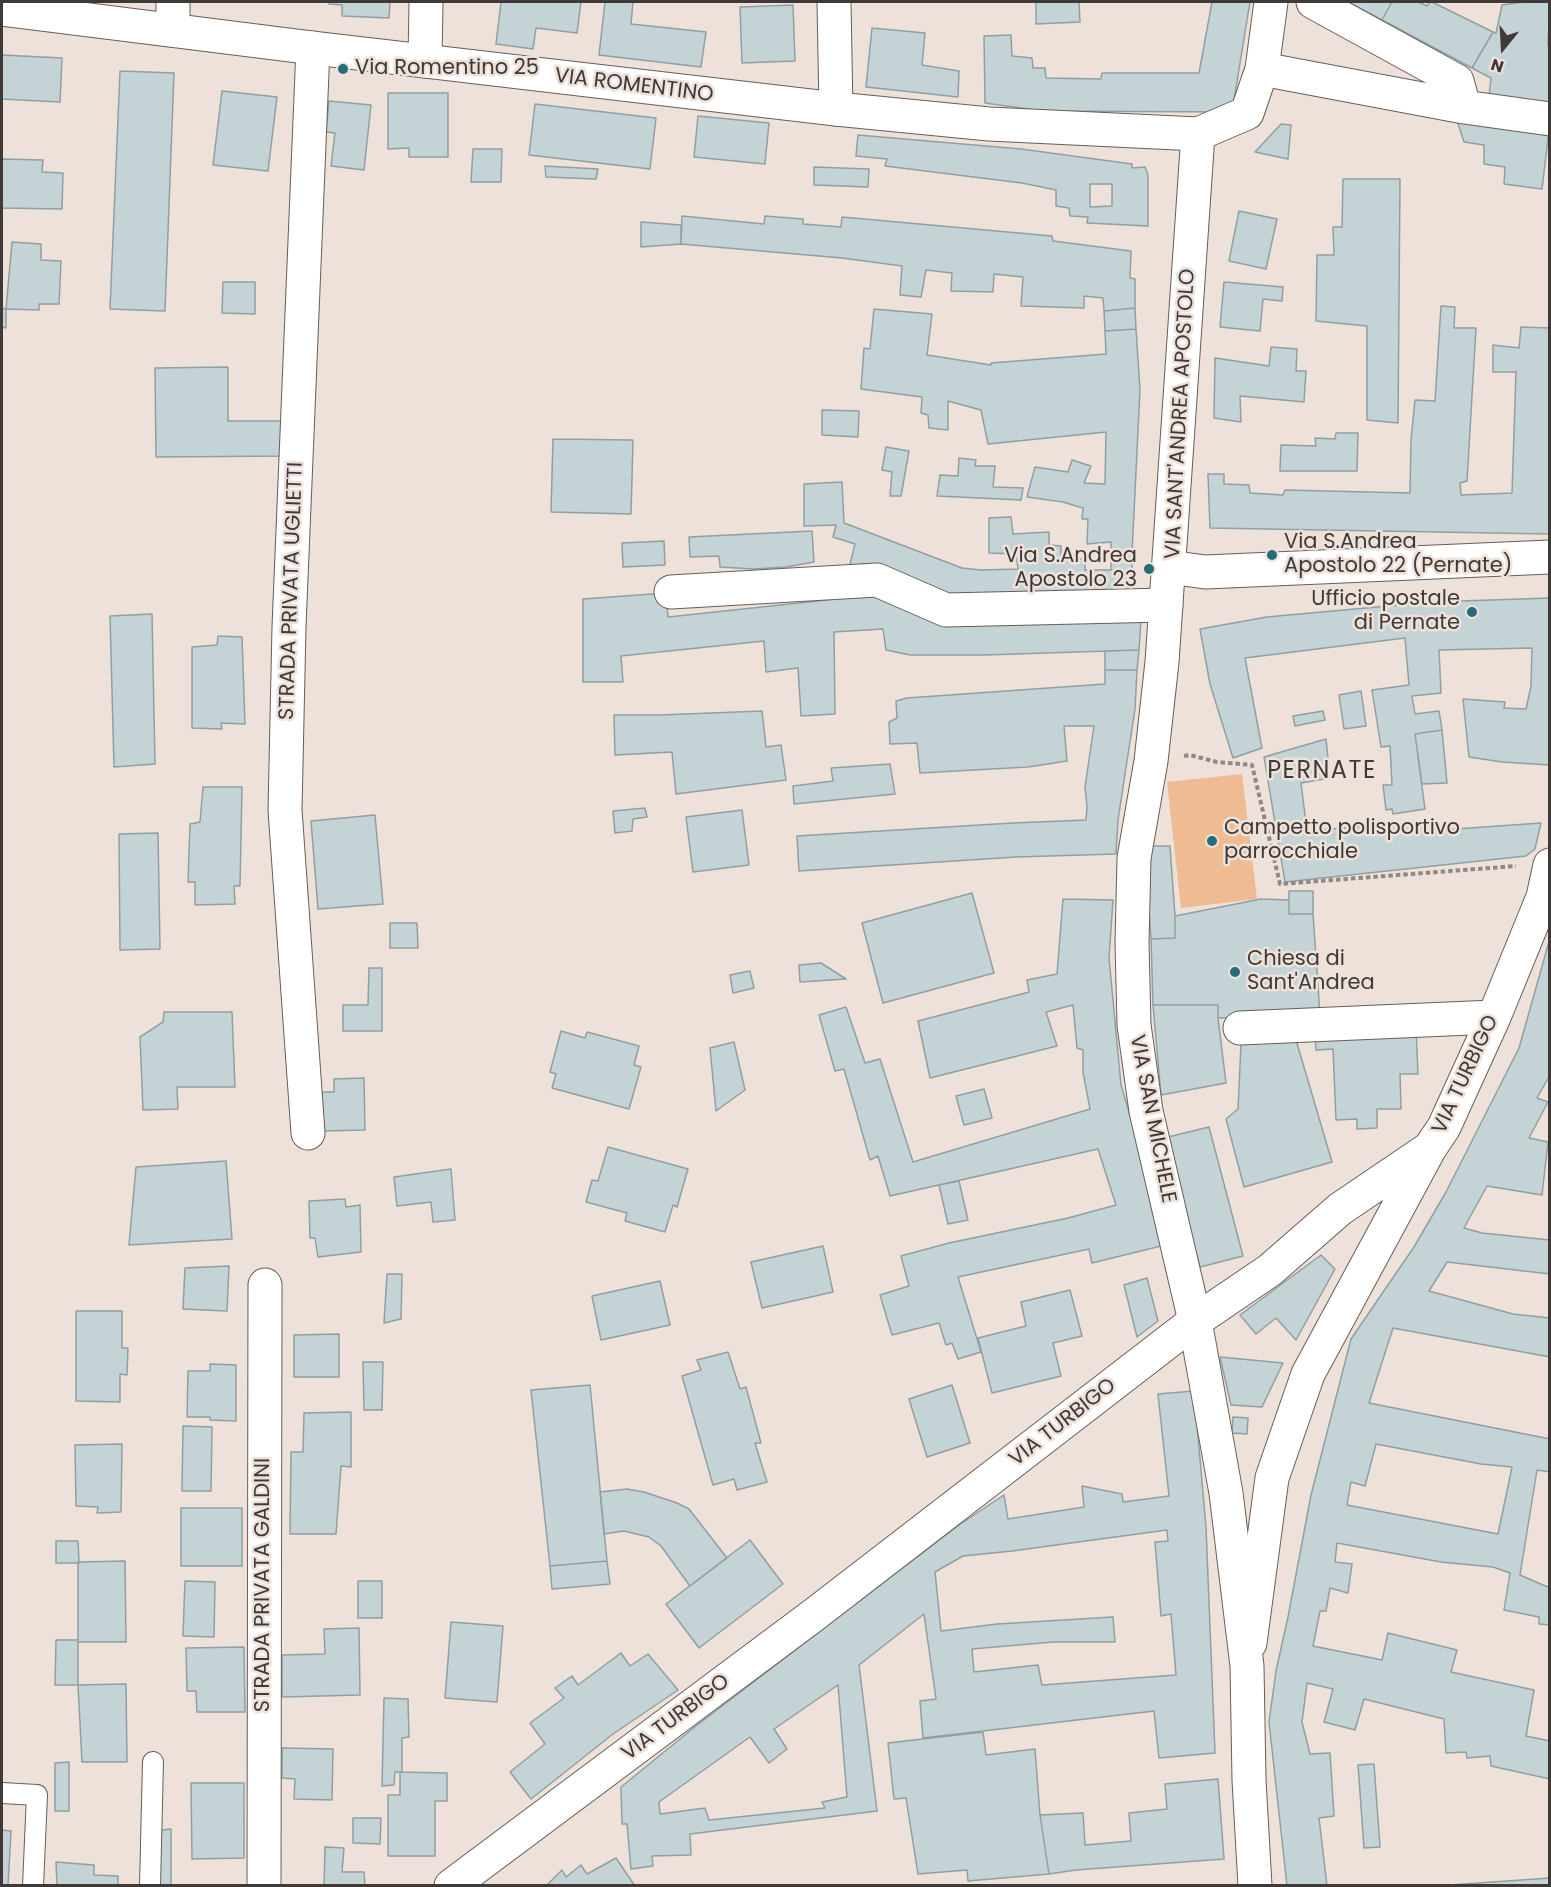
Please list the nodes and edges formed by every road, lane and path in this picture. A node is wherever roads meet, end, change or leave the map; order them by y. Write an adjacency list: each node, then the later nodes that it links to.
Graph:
1 (426, 2): 8 (street)
2 (834, 2): 11 (street)
3 (1271, 2): 9 (street)
4 (1313, 2): 10 (street)
5 (2, 9): 6 (street, VIA ROMENTINO)
6 (173, 16): 7 (street, VIA ROMENTINO)
7 (313, 48): 8 (street, VIA ROMENTINO); 22 (street, STRADA PRIVATA UGLIETTI)
8 (425, 61): 11 (street, VIA ROMENTINO)
9 (1262, 69): 10 (street); 13 (street)
10 (1464, 107): 12 (street)
11 (836, 109): 13 (street, VIA ROMENTINO)
12 (1550, 118)
13 (1198, 134): 15 (street, VIA SANT'ANDREA APOSTOLO)
14 (1550, 557): 15 (street, VIA SANT'ANDREA APOSTOLO)
15 (1169, 567): 17 (street, VIA SAN MICHELE)
16 (671, 592): 17 (street)
17 (1166, 605): 18 (street, VIA SAN MICHELE)
18 (1151, 761): 19 (path); 25 (street, VIA SAN MICHELE)
19 (1536, 866): 20 (street, VIA TURBIGO)
20 (1494, 1017): 21 (street); 23 (street, VIA TURBIGO)
21 (1239, 1028)
22 (308, 1133)
23 (1430, 1148): 25 (street, VIA TURBIGO); 26 (street)
24 (265, 1285): 33 (street, STRADA PRIVATA GALDINI)
25 (1195, 1321): 27 (street, VIA SAN MICHELE); 34 (street, VIA TURBIGO)
26 (1272, 1478): 27 (street); 28 (street)
27 (1226, 1493): 28 (street, VIA SAN MICHELE)
28 (1247, 1666): 35 (street)
29 (153, 1762): 32 (lane)
30 (2, 1793): 31 (lane)
31 (33, 1886)
32 (150, 1886)
33 (264, 1886)
34 (451, 1886)
35 (1255, 1886)

